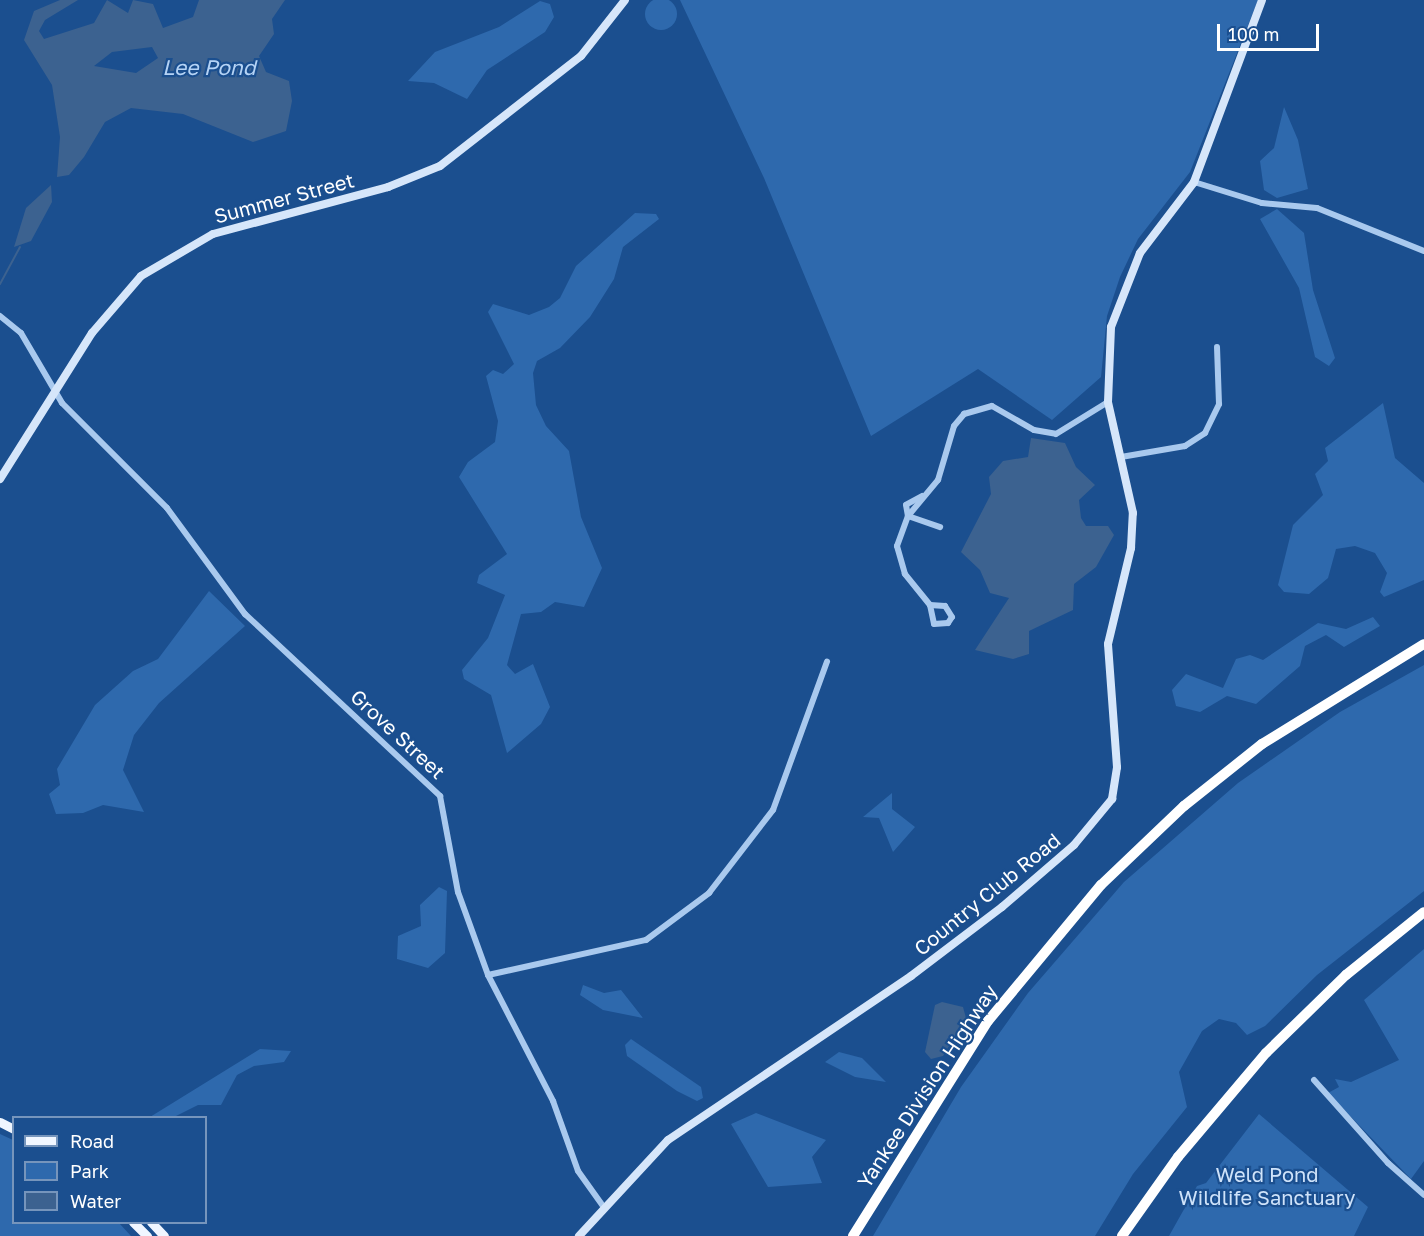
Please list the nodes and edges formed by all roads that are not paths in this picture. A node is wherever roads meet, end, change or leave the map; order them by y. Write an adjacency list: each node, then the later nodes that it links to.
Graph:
1 (625, 0): 7 (street, Summer Street)
2 (1262, 0): 3 (street, Country Club Road)
3 (1194, 182): 4 (street); 8 (street, Country Club Road)
4 (1424, 252)
5 (0, 316): 7 (street, Grove Street)
6 (1217, 347): 9 (street)
7 (55, 393): 10 (street, Summer Street); 17 (street, Grove Street)
8 (1107, 402): 9 (street, Country Club Road); 11 (street)
9 (1121, 457): 20 (street, Country Club Road)
10 (0, 479)
11 (908, 516): 12 (street); 13 (street)
12 (940, 527)
13 (930, 605)
14 (1424, 644): 24 (highway, Yankee Division Highway)
15 (827, 662): 17 (street)
16 (1424, 912): 25 (highway)
17 (488, 975): 20 (street, Grove Street)
18 (1314, 1080): 19 (street)
19 (1424, 1195)
20 (603, 1206): 23 (street)
21 (153, 1224): 22 (main road)
22 (164, 1236)
23 (579, 1236)
24 (853, 1236)
25 (1122, 1236)

